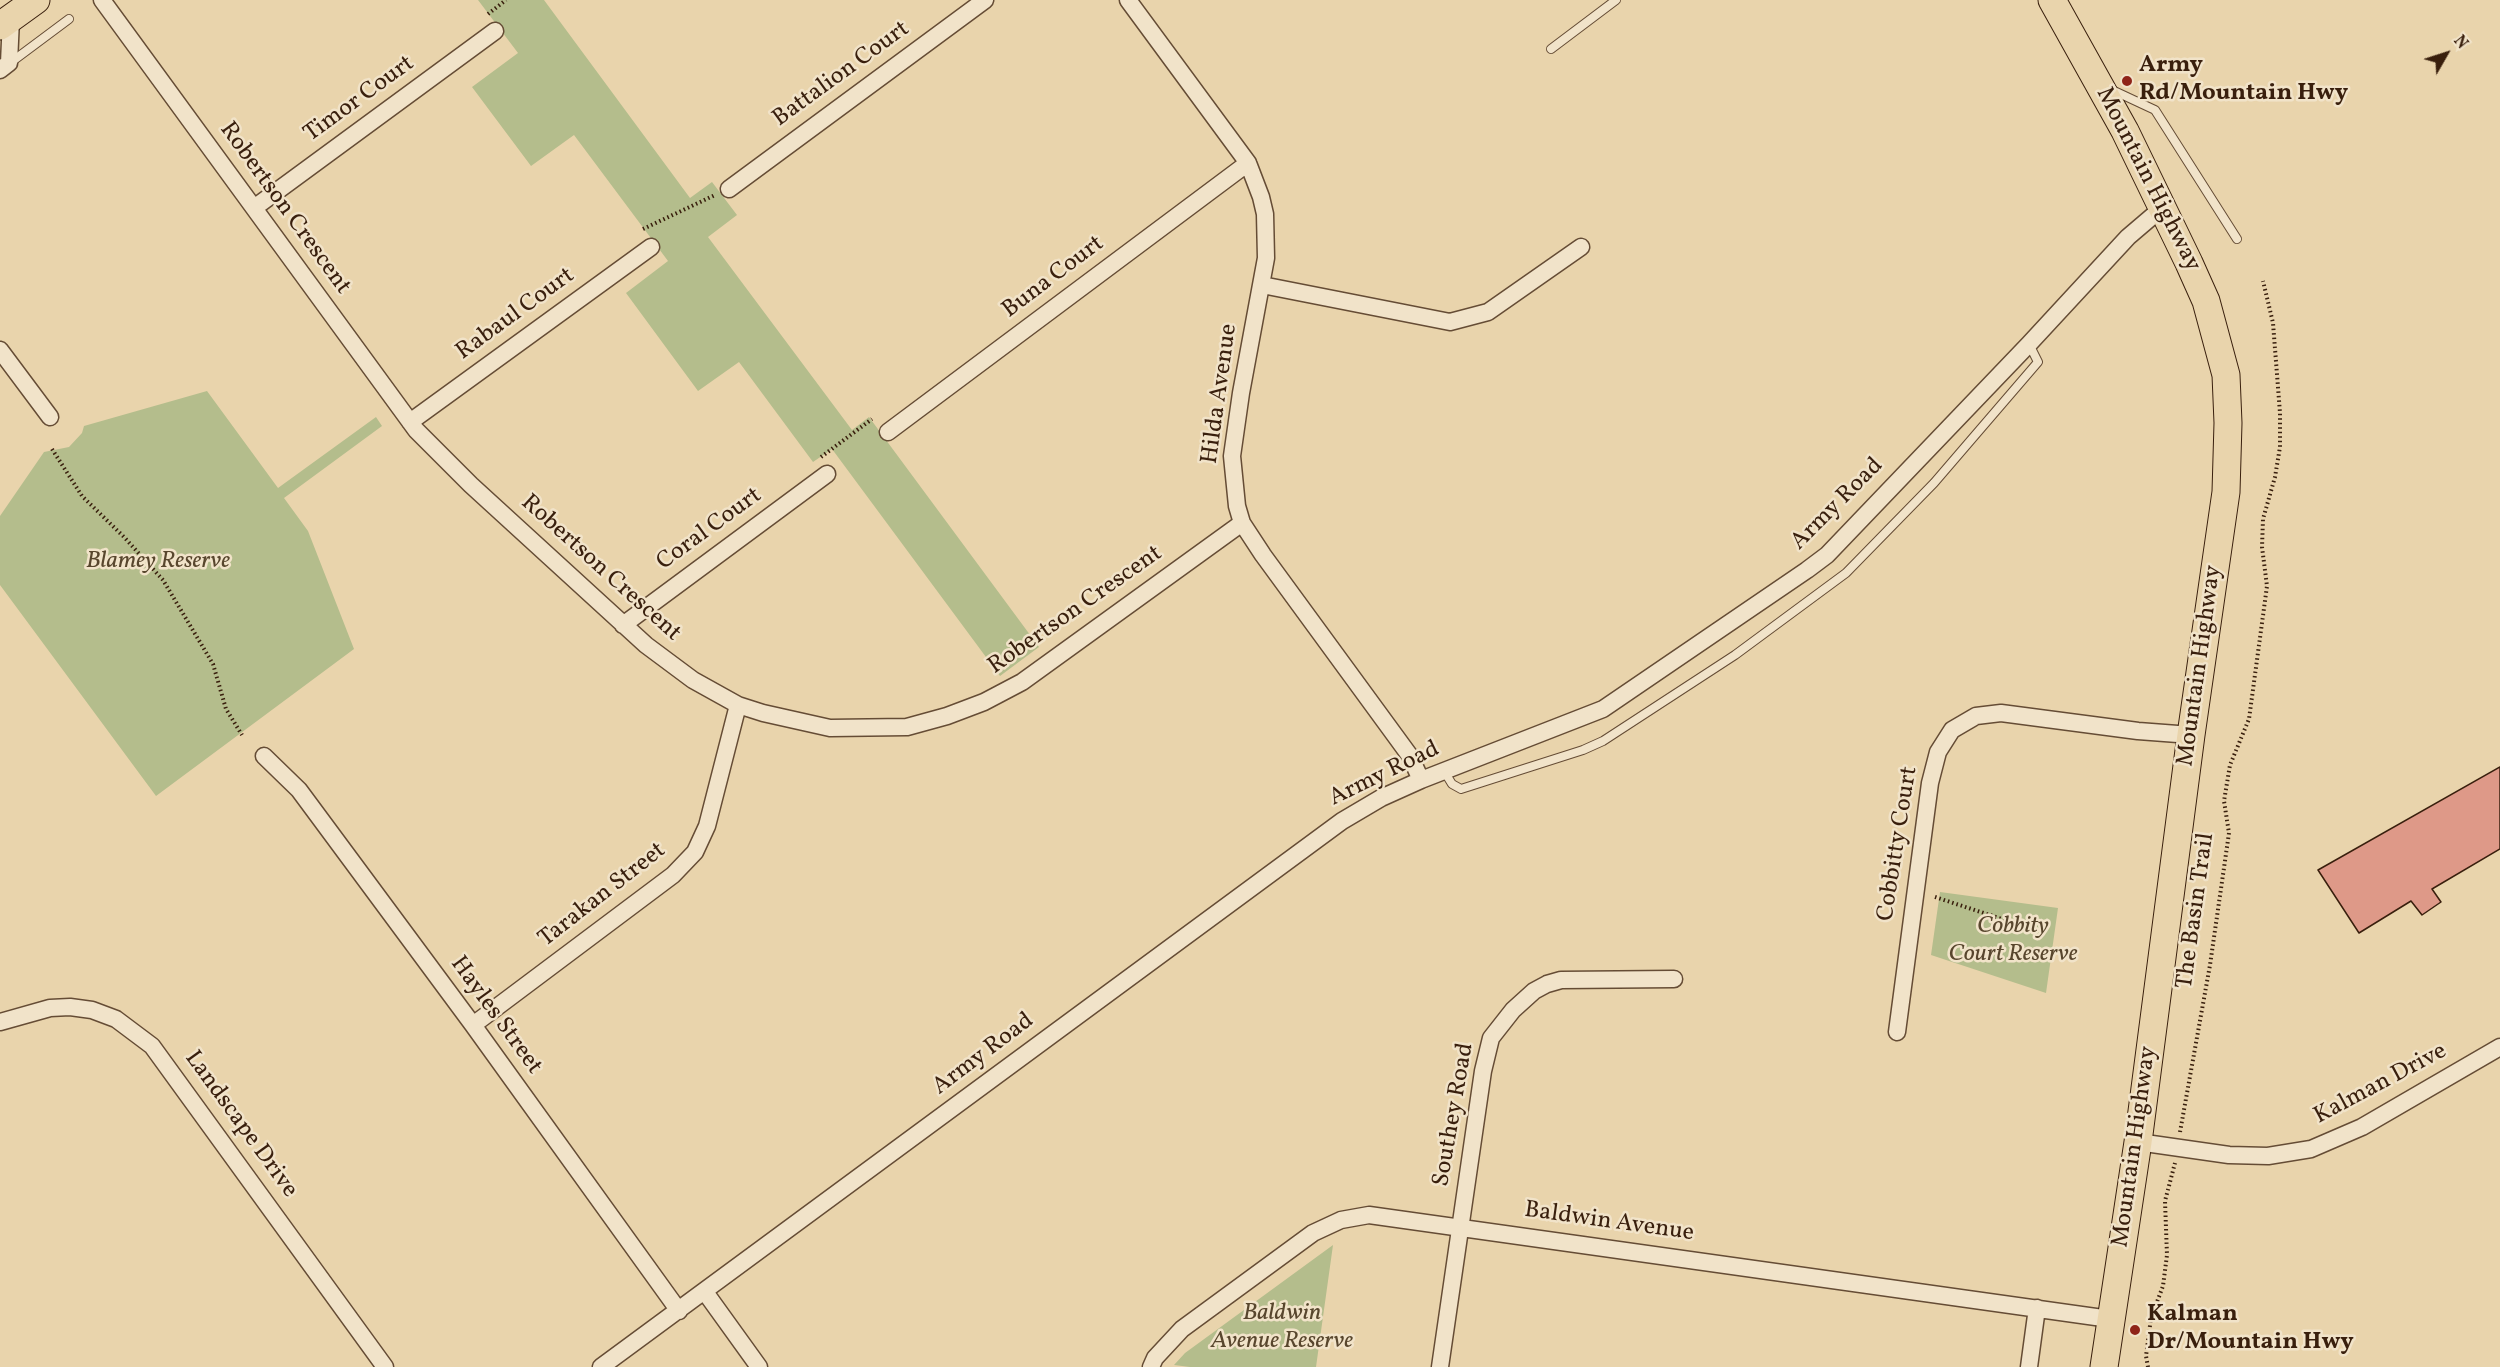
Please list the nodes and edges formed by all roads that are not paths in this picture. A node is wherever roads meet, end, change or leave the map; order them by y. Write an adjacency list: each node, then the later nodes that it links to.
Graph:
1 (36, 0): 8 (main road)
2 (102, 0): 15 (street, Robertson Crescent)
3 (985, 0): 14 (street, Battalion Court)
4 (1128, 0): 13 (street, Hilda Avenue)
5 (1616, 0): 10 (lane)
6 (2052, 0): 12 (main road, Mountain Highway)
7 (69, 19): 11 (lane)
8 (5, 22): 11 (street)
9 (495, 31): 15 (street, Timor Court)
10 (1551, 49)
11 (5, 66)
12 (2099, 84): 16 (main road, Mountain Highway); 17 (lane)
13 (1248, 163): 20 (street, Hilda Avenue); 25 (street, Buna Court)
14 (729, 189)
15 (254, 208): 24 (street, Robertson Crescent)
16 (2162, 208): 21 (street, Army Road); 30 (main road, Mountain Highway)
17 (2237, 239)
18 (651, 247): 24 (street, Rabaul Court)
19 (1581, 247): 20 (street)
20 (1262, 285): 27 (street, Hilda Avenue)
21 (2029, 344): 32 (street, Army Road); 32 (lane)
22 (0, 350): 23 (street)
23 (50, 417)
24 (410, 422): 28 (street, Robertson Crescent)
25 (888, 432)
26 (826, 474): 28 (street, Coral Court)
27 (1242, 523): 29 (street, Robertson Crescent); 33 (street, Hilda Avenue)
28 (623, 625): 29 (street, Robertson Crescent)
29 (738, 705): 36 (street, Tarakan Street)
30 (2191, 735): 37 (street, Cobbitty Court); 39 (main road, Mountain Highway)
31 (264, 756): 36 (street, Hayles Street)
32 (1444, 771): 33 (street, Army Road)
33 (1421, 780): 41 (street, Army Road)
34 (1674, 980): 40 (street, Southey Road)
35 (0, 1022): 45 (street, Landscape Drive)
36 (473, 1025): 43 (street, Hayles Street)
37 (1897, 1032)
38 (2500, 1047): 39 (street, Kalman Drive)
39 (2138, 1142): 44 (main road, Mountain Highway)
40 (1460, 1227): 42 (street, Baldwin Avenue); 48 (street, Baldwin Avenue); 49 (street, Southey Road)
41 (705, 1292): 43 (street, Army Road); 47 (street)
42 (2037, 1308): 44 (street, Baldwin Avenue); 50 (street)
43 (679, 1311): 46 (street, Army Road)
44 (2110, 1319): 51 (main road, Mountain Highway)
45 (385, 1367)
46 (601, 1367)
47 (759, 1367)
48 (1151, 1367)
49 (1440, 1367)
50 (2029, 1367)
51 (2104, 1367)

